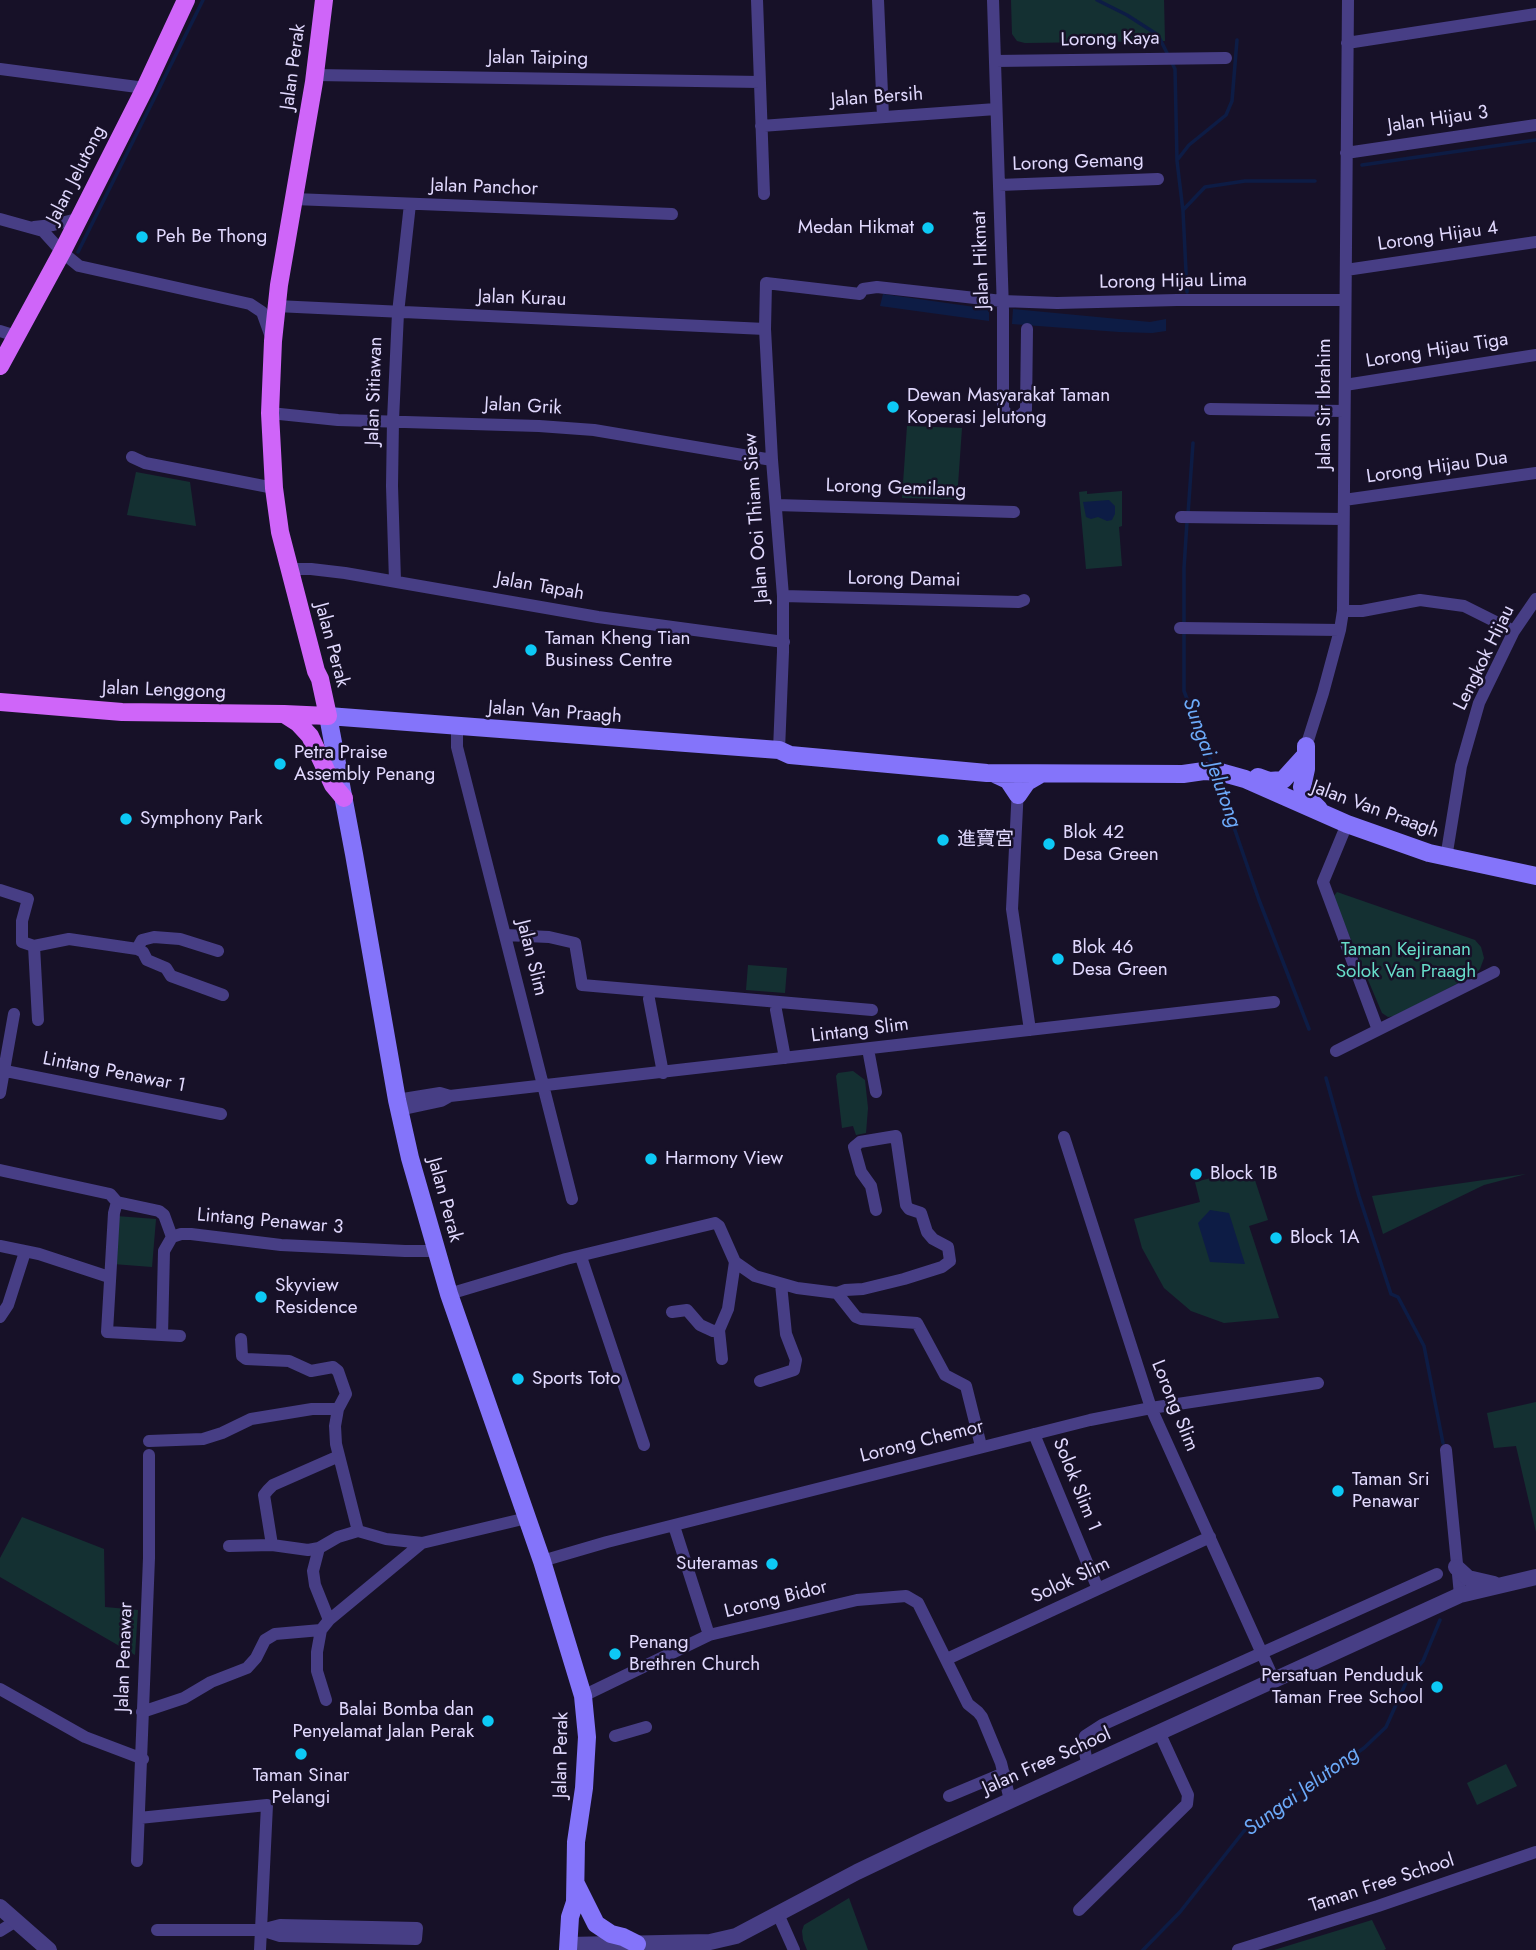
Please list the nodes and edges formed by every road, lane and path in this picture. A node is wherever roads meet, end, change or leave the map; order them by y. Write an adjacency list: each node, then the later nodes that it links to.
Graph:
1 (186, 0): 14 (main road, Jalan Jelutong)
2 (324, 0): 12 (main road, Jalan Perak)
3 (757, 0): 13 (street)
4 (878, 0): 16 (street)
5 (993, 0): 10 (street, Jalan Hikmat)
6 (1348, 0): 8 (street, Jalan Sir Ibrahim)
7 (1536, 14): 8 (street)
8 (1347, 43): 19 (street, Jalan Sir Ibrahim)
9 (1226, 58): 10 (street, Lorong Kaya)
10 (995, 61): 15 (street, Jalan Hikmat)
11 (0, 69): 14 (street)
12 (316, 75): 13 (street, Jalan Taiping); 23 (main road, Jalan Perak)
13 (760, 82): 18 (street)
14 (142, 94): 27 (main road, Jalan Jelutong)
15 (996, 109): 16 (street, Jalan Bersih); 21 (street, Jalan Hikmat)
16 (883, 117): 18 (street, Jalan Bersih)
17 (1536, 125): 19 (street, Jalan Hijau 3)
18 (761, 126): 22 (street)
19 (1346, 153): 31 (street, Jalan Sir Ibrahim)
20 (1158, 180): 21 (street, Lorong Gemang)
21 (999, 185): 34 (street, Jalan Hikmat)
22 (764, 194)
23 (294, 199): 24 (street, Jalan Panchor); 35 (main road, Jalan Perak)
24 (410, 204): 25 (street, Jalan Panchor); 36 (street, Jalan Sitiawan)
25 (672, 214)
26 (0, 219): 28 (street)
27 (77, 219): 28 (street); 30 (main road, Jalan Jelutong)
28 (27, 227): 30 (street)
29 (1536, 242): 31 (street, Lorong Hijau 4)
30 (62, 252): 39 (main road, Jalan Jelutong); 40 (street)
31 (1346, 270): 33 (street, Jalan Sir Ibrahim)
32 (766, 283): 34 (street, Lorong Hijau Lima); 37 (street, Jalan Ooi Thiam Siew)
33 (1345, 300): 34 (street, Lorong Hijau Lima); 43 (street, Jalan Sir Ibrahim)
34 (1002, 305): 38 (street, Jalan Hikmat)
35 (276, 306): 36 (street, Jalan Kurau); 40 (main road, Jalan Perak)
36 (398, 313): 37 (street, Jalan Kurau); 47 (street, Jalan Sitiawan)
37 (765, 329): 49 (street, Jalan Ooi Thiam Siew)
38 (1027, 330)
39 (8, 334): 42 (main road, Jalan Jelutong)
40 (273, 341): 46 (main road, Jalan Perak)
41 (1536, 355): 43 (street, Lorong Hijau Tiga)
42 (0, 366)
43 (1345, 385): 45 (street, Jalan Sir Ibrahim)
44 (1210, 410): 45 (street)
45 (1344, 411): 52 (street, Jalan Sir Ibrahim)
46 (270, 413): 47 (street, Jalan Grik); 51 (main road, Jalan Perak)
47 (393, 421): 49 (street, Jalan Grik); 58 (street, Jalan Sitiawan)
48 (132, 457): 51 (street)
49 (772, 460): 53 (street, Jalan Ooi Thiam Siew)
50 (1536, 473): 52 (street, Lorong Hijau Dua)
51 (274, 488): 57 (main road, Jalan Perak)
52 (1344, 500): 56 (street, Jalan Sir Ibrahim)
53 (776, 505): 54 (street, Lorong Gemilang); 59 (street, Jalan Ooi Thiam Siew)
54 (1014, 512)
55 (1181, 517): 56 (street)
56 (1343, 519): 62 (street, Jalan Sir Ibrahim)
57 (290, 569): 58 (street, Jalan Tapah); 69 (main road, Jalan Perak)
58 (395, 581): 66 (street, Jalan Tapah)
59 (783, 596): 61 (street, Lorong Damai); 66 (street, Jalan Ooi Thiam Siew)
60 (1536, 599): 65 (street, Lengkok Hijau)
61 (1024, 600)
62 (1343, 611): 64 (street, Jalan Sir Ibrahim); 65 (street)
63 (1186, 628): 64 (street)
64 (1340, 630): 72 (street, Jalan Sir Ibrahim)
65 (1514, 631): 82 (street, Lengkok Hijau)
66 (784, 642): 71 (street, Jalan Ooi Thiam Siew)
67 (0, 702): 68 (main road, Jalan Lenggong)
68 (284, 713): 69 (main road, Jalan Lenggong); 78 (main road)
69 (323, 716): 70 (main road, Jalan Van Praagh); 78 (main road, Jalan Perak)
70 (457, 726): 71 (main road, Jalan Van Praagh); 85 (street, Jalan Slim)
71 (779, 750): 73 (main road, Jalan Van Praagh); 75 (main road, Jalan Van Praagh)
72 (1304, 752): 74 (main road); 79 (street, Jalan Sir Ibrahim); 80 (main road)
73 (1019, 770): 74 (main road, Jalan Van Praagh); 75 (main road, Jalan Van Praagh); 76 (main road, Jalan Van Praagh); 77 (street)
74 (1216, 772): 76 (main road, Jalan Van Praagh); 79 (main road, Jalan Van Praagh)
75 (995, 774): 77 (main road)
76 (1039, 775): 77 (main road)
77 (1018, 795): 97 (street)
78 (344, 797): 107 (main road, Jalan Perak)
79 (1289, 800): 80 (main road, Jalan Van Praagh)
80 (1327, 817): 81 (main road, Jalan Van Praagh)
81 (1347, 824): 82 (main road, Jalan Van Praagh); 98 (street)
82 (1446, 858): 83 (main road, Jalan Van Praagh)
83 (1536, 876)
84 (0, 890): 86 (street)
85 (505, 935): 94 (street); 104 (street, Jalan Slim)
86 (34, 946): 87 (street); 96 (street)
87 (137, 948): 88 (street); 90 (street)
88 (218, 951)
89 (1494, 972): 98 (street)
90 (223, 995)
91 (649, 999): 103 (street)
92 (1274, 1002): 97 (street, Lintang Slim)
93 (776, 1010): 101 (street)
94 (872, 1010)
95 (14, 1014): 102 (street)
96 (38, 1020)
97 (1030, 1030): 99 (street, Lintang Slim)
98 (1378, 1030): 100 (street)
99 (868, 1049): 101 (street, Lintang Slim); 105 (street)
100 (1336, 1051)
101 (785, 1058): 103 (street, Lintang Slim)
102 (2, 1070): 106 (street); 108 (street, Lintang Penawar 1)
103 (663, 1073): 104 (street, Lintang Slim)
104 (544, 1086): 107 (street, Lintang Slim); 111 (street, Jalan Slim)
105 (876, 1092)
106 (0, 1093)
107 (398, 1105): 116 (main road, Jalan Perak)
108 (221, 1114)
109 (1064, 1137): 133 (street, Lorong Slim)
110 (0, 1170): 112 (street, Lintang Penawar 3)
111 (572, 1199)
112 (117, 1202): 114 (street, Lintang Penawar 3); 120 (street)
113 (876, 1210): 122 (street)
114 (172, 1237): 116 (street, Lintang Penawar 3); 127 (street)
115 (0, 1246): 117 (street)
116 (436, 1251): 123 (main road, Jalan Perak)
117 (25, 1252): 120 (street); 125 (street)
118 (581, 1257): 119 (street); 123 (street); 137 (street)
119 (735, 1262): 121 (street); 126 (street)
120 (110, 1277): 127 (street)
121 (781, 1284): 122 (street); 131 (street)
122 (837, 1293): 138 (street)
123 (449, 1294): 142 (main road, Jalan Perak)
124 (672, 1312): 126 (street)
125 (0, 1317)
126 (719, 1330): 130 (street)
127 (162, 1335): 128 (street)
128 (180, 1336)
129 (241, 1339): 134 (street)
130 (722, 1359)
131 (761, 1381)
132 (1318, 1383): 133 (street, Lorong Chemor)
133 (1151, 1408): 135 (street, Lorong Chemor); 145 (street, Lorong Slim)
134 (338, 1409): 136 (street); 141 (street)
135 (1034, 1434): 138 (street, Lorong Chemor); 155 (street, Solok Slim 1)
136 (149, 1441)
137 (644, 1445)
138 (981, 1446): 143 (street, Lorong Chemor)
139 (1446, 1450): 151 (street)
140 (149, 1455): 165 (street, Jalan Penawar)
141 (339, 1456): 144 (street); 147 (street)
142 (527, 1518): 146 (street); 150 (main road, Jalan Perak)
143 (674, 1526): 150 (street, Lorong Chemor); 158 (street)
144 (358, 1531): 146 (street); 149 (street)
145 (1210, 1537): 155 (street, Solok Slim); 159 (street, Lorong Slim)
146 (422, 1543): 157 (street)
147 (272, 1545): 148 (street); 149 (street)
148 (229, 1546)
149 (319, 1548): 157 (street)
150 (542, 1561): 163 (main road, Jalan Perak)
151 (1456, 1567): 154 (street); 156 (street)
152 (1437, 1574): 159 (street)
153 (1536, 1577): 154 (street, Jalan Free School)
154 (1499, 1584): 156 (street, Jalan Free School)
155 (1098, 1589): 160 (street, Solok Slim)
156 (1460, 1595): 161 (street, Jalan Free School)
157 (325, 1625): 164 (street); 165 (street)
158 (709, 1635): 160 (street, Lorong Bidor); 163 (street, Lorong Bidor)
159 (1261, 1653): 161 (street, Lorong Slim); 170 (street)
160 (947, 1659): 171 (street)
161 (1274, 1680): 167 (street, Jalan Free School)
162 (0, 1689): 169 (street)
163 (583, 1696): 177 (main road, Jalan Perak)
164 (326, 1700)
165 (142, 1712): 169 (street, Jalan Penawar)
166 (646, 1727): 168 (street)
167 (1160, 1734): 170 (street, Jalan Free School); 179 (street)
168 (615, 1736)
169 (142, 1759): 174 (street, Jalan Penawar)
170 (1088, 1767): 173 (street, Jalan Free School)
171 (1003, 1773): 172 (street); 173 (street)
172 (949, 1796)
173 (1010, 1800): 180 (street, Jalan Free School)
174 (139, 1818): 176 (street, Jalan Penawar); 183 (street)
175 (1536, 1852): 190 (street, Taman Free School)
176 (137, 1861)
177 (574, 1881): 185 (main road); 186 (main road, Jalan Perak)
178 (0, 1907): 181 (street)
179 (1079, 1910)
180 (778, 1914): 185 (street, Jalan Free School); 189 (street)
181 (16, 1921): 184 (street); 187 (street)
182 (157, 1930): 183 (street)
183 (261, 1930): 183 (street); 188 (street)
184 (0, 1931)
185 (637, 1944): 186 (street, Jalan Free School)
186 (574, 1948)
187 (49, 1950)
188 (260, 1950)
189 (794, 1950)
190 (1238, 1950)

